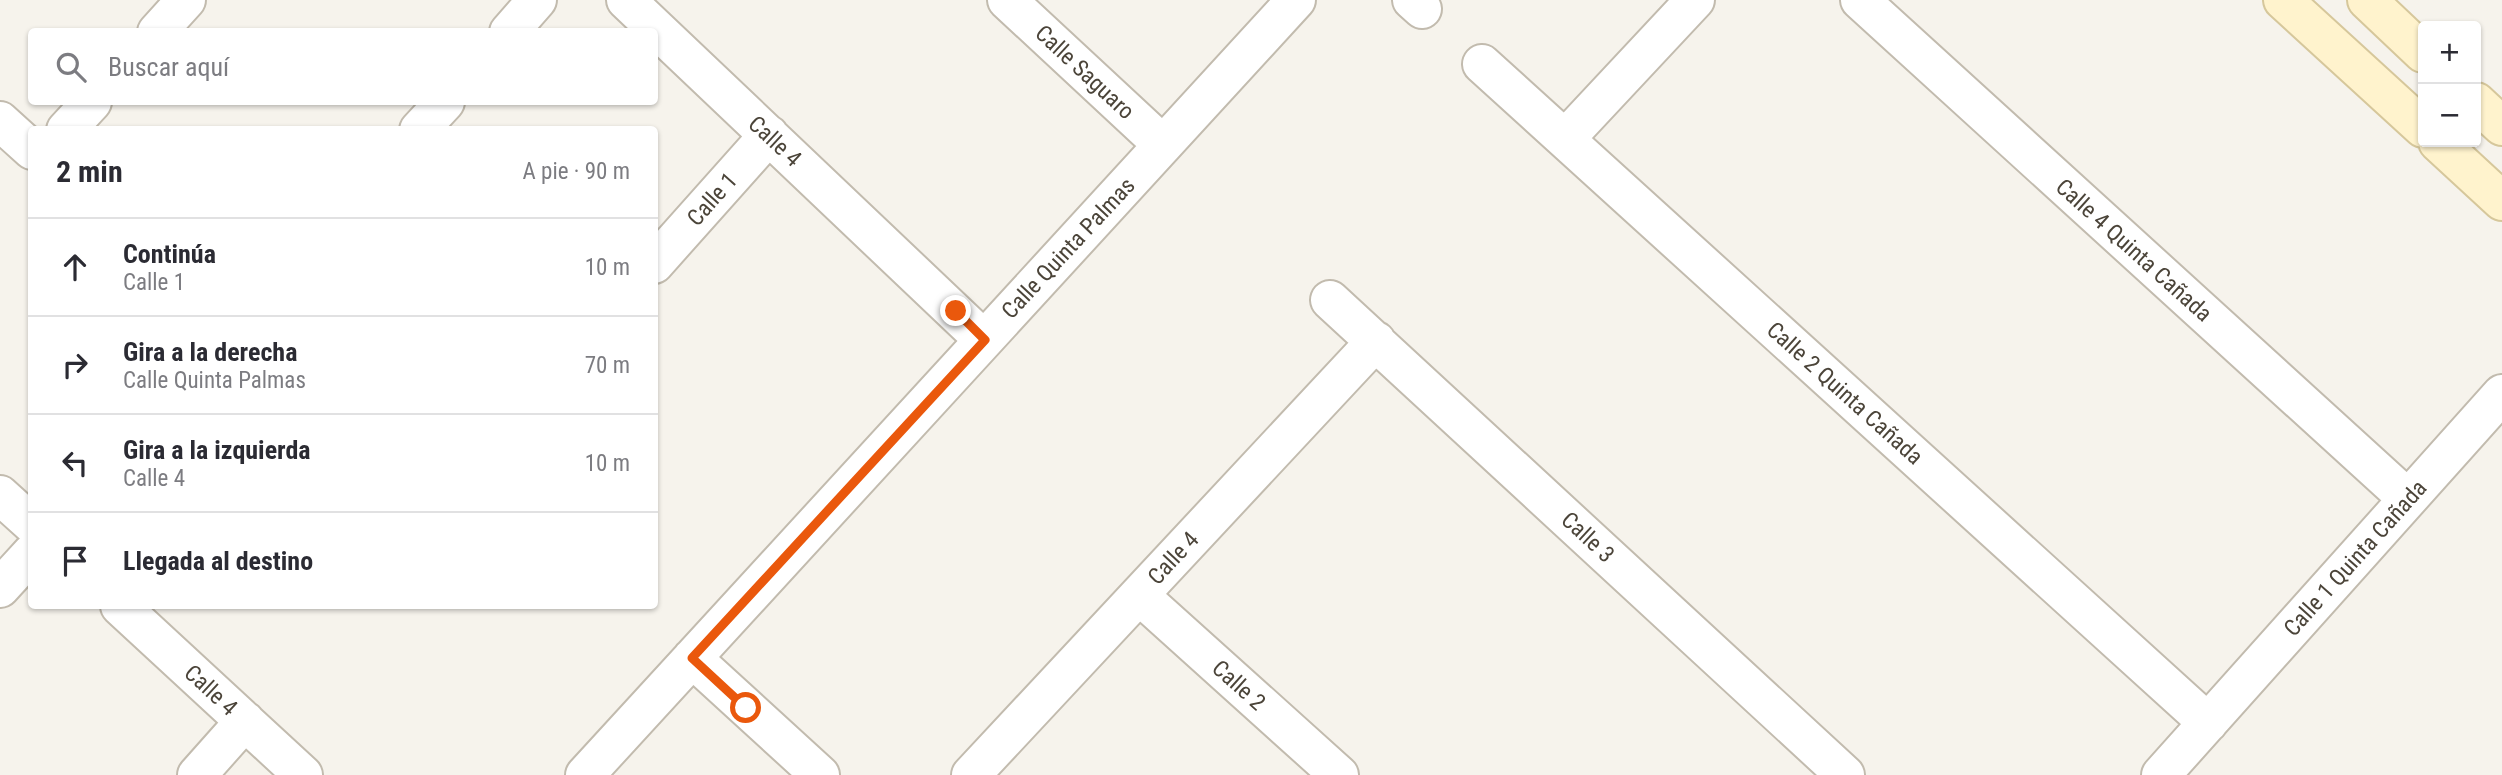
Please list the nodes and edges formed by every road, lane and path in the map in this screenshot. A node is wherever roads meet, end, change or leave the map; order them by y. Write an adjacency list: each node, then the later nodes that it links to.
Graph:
1 (186, 0): 10 (street)
2 (537, 0): 11 (street)
3 (626, 0): 12 (street, Calle 4)
4 (1007, 0): 26 (street, Calle Saguaro)
5 (1296, 0): 26 (street, Calle Quinta Palmas)
6 (1695, 0): 25 (street)
7 (1860, 0): 36 (street, Calle 4 Quinta Cañada)
8 (2283, 0): 20 (street)
9 (2367, 0): 14 (street)
10 (161, 28)
11 (512, 28)
12 (656, 28)
13 (658, 30): 24 (street, Calle 4)
14 (2418, 48)
15 (1482, 64): 25 (street, Calle 2 Quinta Cañada)
16 (89, 105): 21 (street)
17 (441, 105): 22 (street)
18 (2481, 107): 23 (street)
19 (0, 121): 27 (street)
20 (2418, 123)
21 (70, 126)
22 (423, 126)
23 (2502, 126)
24 (769, 135): 30 (street, Calle 1); 32 (street, Calle 4)
25 (1565, 139): 44 (street, Calle 2 Quinta Cañada)
26 (1163, 145): 32 (street, Calle Quinta Palmas)
27 (28, 146)
28 (2443, 147): 29 (street)
29 (2502, 201)
30 (658, 260)
31 (1330, 300): 33 (street, Calle 3)
32 (985, 340): 42 (street, Calle Quinta Palmas)
33 (1376, 341): 40 (street, Calle 4); 51 (street, Calle 3)
34 (2502, 394): 36 (street, Calle 1 Quinta Cañada)
35 (0, 495): 37 (street)
36 (2407, 499): 44 (street, Calle 1 Quinta Cañada)
37 (28, 520)
38 (28, 557): 39 (street)
39 (0, 588)
40 (1139, 595): 49 (street, Calle 4); 50 (street, Calle 2)
41 (123, 609): 43 (street, Calle 4)
42 (692, 658): 47 (street, Calle Quinta Palmas); 48 (street)
43 (245, 721): 45 (street); 46 (street, Calle 4)
44 (2208, 723): 52 (street, Calle 1 Quinta Cañada)
45 (197, 775)
46 (303, 775)
47 (585, 775)
48 (820, 775)
49 (971, 775)
50 (1339, 775)
51 (1845, 775)
52 (2161, 775)

